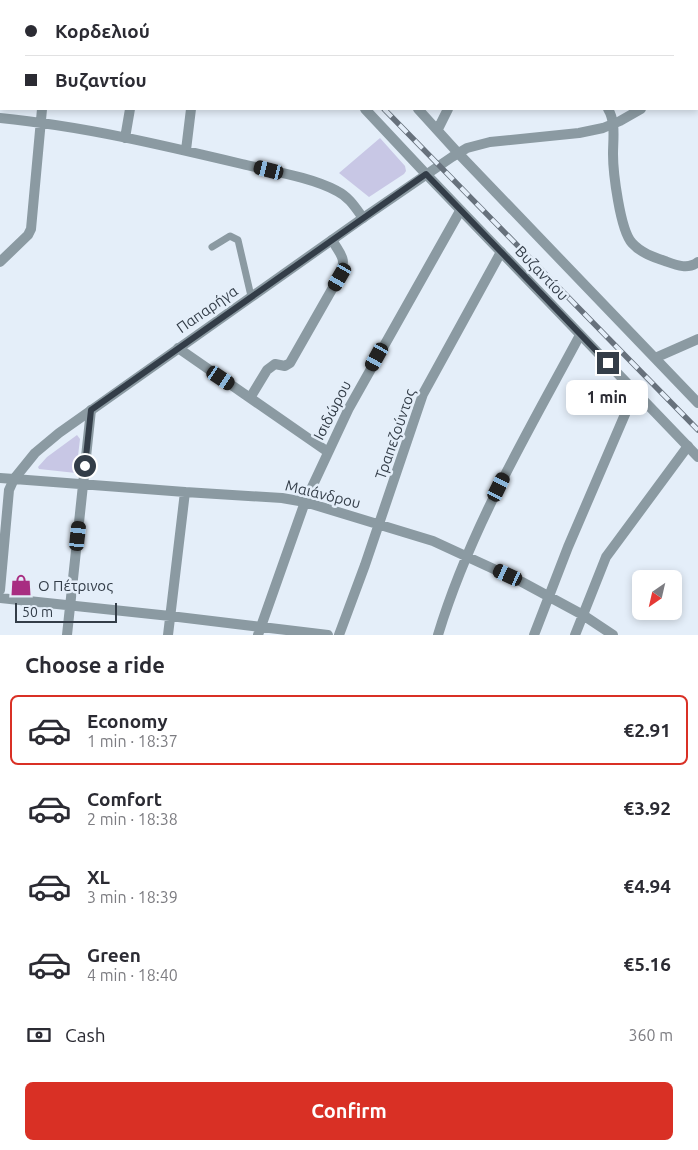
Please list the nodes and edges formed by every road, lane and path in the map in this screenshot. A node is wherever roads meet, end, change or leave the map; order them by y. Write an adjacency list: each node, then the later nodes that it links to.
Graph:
1 (42, 110): 10 (street)
2 (130, 110): 13 (street)
3 (191, 110): 14 (street)
4 (367, 110): 16 (street, Βυζαντίου)
5 (419, 110): 12 (street)
6 (448, 110): 12 (street)
7 (608, 110): 11 (street)
8 (639, 110): 11 (street, Παπαρήγα)
9 (0, 118): 10 (street)
10 (41, 123): 13 (street); 22 (street)
11 (613, 124): 15 (street, Παπαρήγα); 23 (street)
12 (438, 129): 15 (street)
13 (125, 138): 14 (street)
14 (186, 150): 18 (street)
15 (458, 153): 16 (street, Παπαρήγα); 28 (street)
16 (426, 174): 17 (street, Βυζαντίου); 18 (street, Παπαρήγα)
17 (460, 211): 21 (street, Βυζαντίου); 34 (street, Ισιδώρου)
18 (363, 218): 19 (street, Παπαρήγα)
19 (332, 240): 24 (street, Παπαρήγα); 30 (street)
20 (212, 247): 24 (lane)
21 (501, 252): 25 (street, Βυζαντίου); 41 (street, Τραπεζούντος)
22 (0, 262)
23 (698, 262)
24 (251, 296): 27 (street, Παπαρήγα)
25 (580, 335): 29 (street, Βυζαντίου); 42 (street)
26 (698, 339): 28 (street)
27 (178, 348): 30 (street); 32 (street, Παπαρήγα)
28 (654, 358): 31 (street)
29 (635, 391): 33 (street, Βυζαντίου); 44 (street)
30 (250, 398): 34 (street)
31 (698, 403)
32 (91, 410): 37 (street, Παπαρήγα); 38 (street)
33 (688, 446): 35 (street, Βυζαντίου); 47 (street)
34 (328, 452): 40 (street, Ισιδώρου)
35 (698, 456)
36 (0, 478): 37 (street, Μαιάνδρου)
37 (14, 479): 38 (street, Μαιάνδρου); 43 (street)
38 (83, 485): 39 (street, Μαιάνδρου); 46 (street)
39 (185, 492): 40 (street, Μαιάνδρου); 48 (street)
40 (305, 502): 41 (street, Μαιάνδρου); 49 (street, Ισιδώρου)
41 (379, 524): 42 (street, Μαιάνδρου); 53 (street, Τραπεζούντος)
42 (467, 556): 44 (street, Μαιάνδρου); 54 (street)
43 (0, 590)
44 (550, 596): 47 (street, Μαιάνδρου); 55 (street)
45 (0, 598): 46 (street)
46 (70, 606): 48 (street); 50 (street)
47 (583, 615): 56 (street); 57 (street, Μαιάνδρου)
48 (170, 616): 49 (street); 51 (street)
49 (259, 631): 52 (street)
50 (67, 635)
51 (168, 635)
52 (328, 635)
53 (339, 635)
54 (438, 635)
55 (534, 635)
56 (575, 635)
57 (613, 635)

